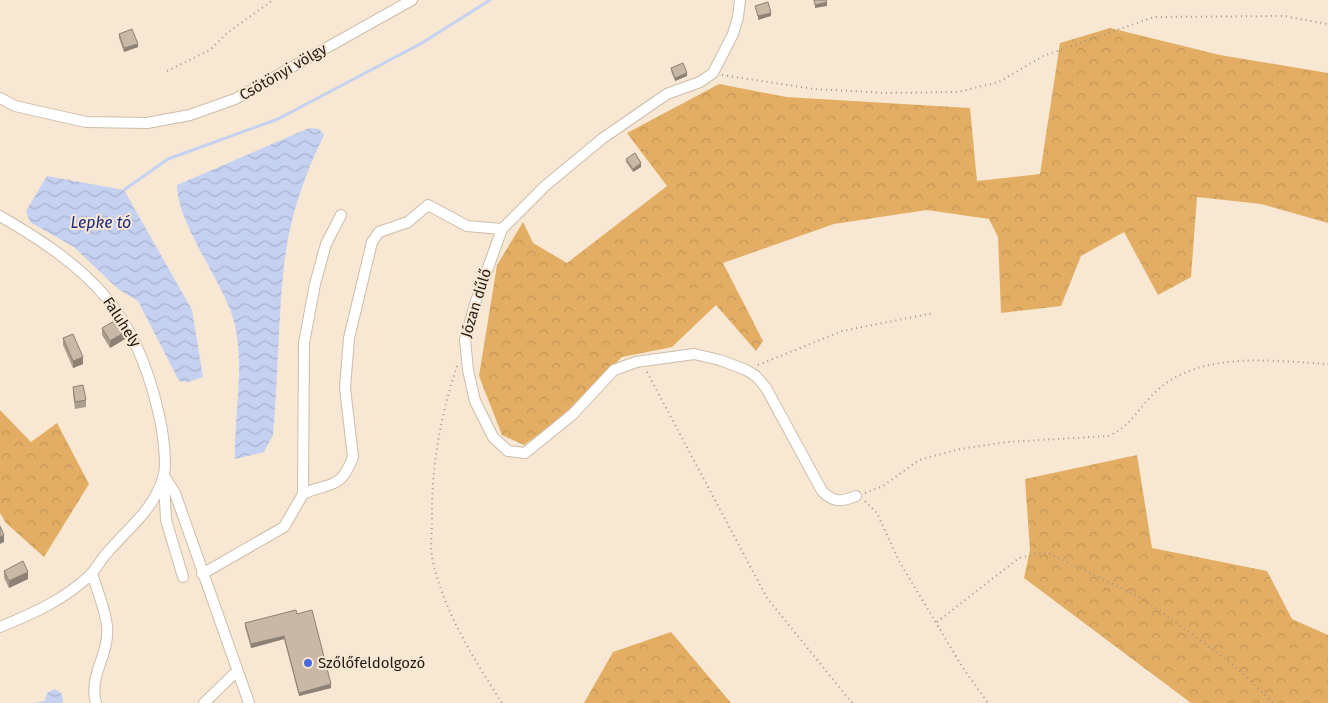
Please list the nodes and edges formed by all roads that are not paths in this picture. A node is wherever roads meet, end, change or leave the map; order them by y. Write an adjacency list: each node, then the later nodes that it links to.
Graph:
1 (412, 0): 3 (street, Csötönyi völgy)
2 (740, 0): 6 (street, Józan dűlő)
3 (0, 98)
4 (341, 215): 8 (street)
5 (0, 216): 7 (street, Faluhely)
6 (502, 229): 8 (street); 9 (street, Józan dűlő)
7 (164, 476): 10 (street, Faluhely); 11 (street, Faluhely); 12 (street)
8 (302, 494): 11 (street)
9 (856, 496)
10 (92, 573): 13 (street, Faluhely); 15 (street)
11 (202, 574): 14 (street, Faluhely)
12 (183, 577)
13 (0, 627)
14 (237, 671): 16 (street); 17 (street, Faluhely)
15 (96, 703)
16 (204, 703)
17 (249, 703)

